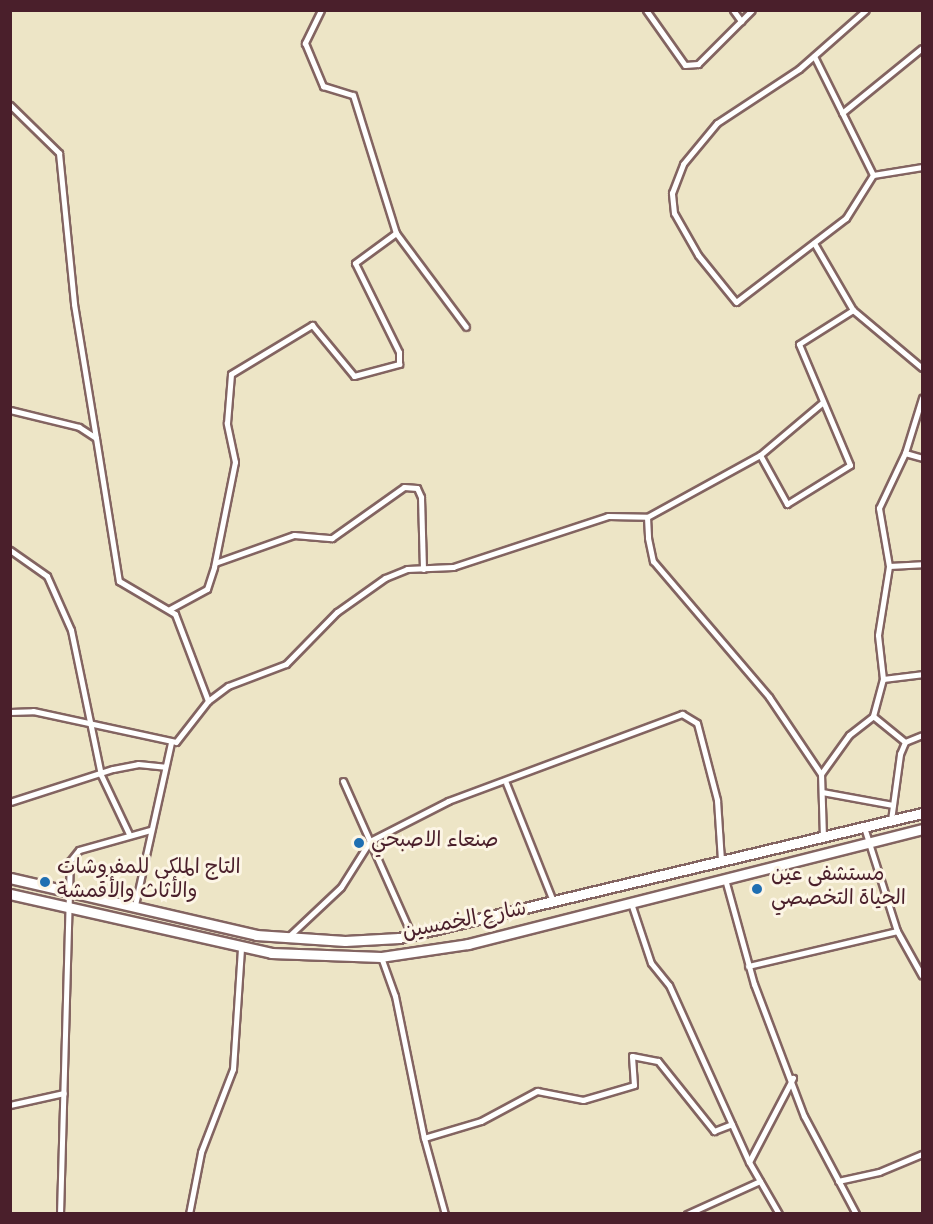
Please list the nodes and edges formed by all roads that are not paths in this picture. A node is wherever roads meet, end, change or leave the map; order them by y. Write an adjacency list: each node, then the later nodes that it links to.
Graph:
1 (321, 10): 13 (street)
2 (646, 10): 6 (street)
3 (733, 10): 6 (street)
4 (752, 10): 6 (street)
5 (866, 10): 8 (street)
6 (741, 21)
7 (922, 48): 10 (street)
8 (814, 56): 10 (street); 14 (street)
9 (10, 105): 21 (street)
10 (842, 113): 12 (street)
11 (922, 167): 12 (street)
12 (873, 175): 14 (street)
13 (396, 233): 16 (street); 27 (street)
14 (814, 243): 15 (street)
15 (853, 310): 17 (street); 19 (street)
16 (466, 327)
17 (922, 368)
18 (922, 398): 22 (street)
19 (823, 402): 23 (street); 23 (street)
20 (10, 410): 21 (street)
21 (96, 438): 31 (street)
22 (905, 453): 24 (street); 29 (street)
23 (760, 455): 25 (street)
24 (922, 458)
25 (647, 516): 30 (street); 42 (street)
26 (10, 550): 37 (street)
27 (215, 563): 30 (street); 31 (street)
28 (922, 564): 29 (street)
29 (889, 566): 33 (street)
30 (423, 569): 34 (street)
31 (170, 609): 34 (street)
32 (922, 674): 33 (street)
33 (883, 679): 36 (street)
34 (208, 701): 39 (street)
35 (10, 712): 37 (street)
36 (873, 716): 40 (street); 42 (street)
37 (89, 722): 39 (street); 43 (street)
38 (922, 735): 40 (street)
39 (171, 742): 41 (street)
40 (905, 742): 48 (street)
41 (165, 767): 43 (street); 53 (street)
42 (821, 774): 46 (street)
43 (101, 775): 47 (street); 54 (street)
44 (343, 781): 56 (street)
45 (506, 783): 56 (street); 58 (street); 65 (street)
46 (822, 792): 48 (street); 55 (street)
47 (10, 802)
48 (893, 805): 50 (street)
49 (922, 813): 50 (main road, شارع الخمسين)
50 (891, 820): 51 (main road, شارع الخمسين)
51 (864, 827): 55 (main road, شارع الخمسين); 57 (street)
52 (922, 829): 57 (main road, شارع الخمسين)
53 (150, 831): 54 (street); 68 (street)
54 (129, 834): 62 (street)
55 (824, 837): 58 (main road, شارع الخمسين)
56 (369, 841): 70 (street); 71 (street)
57 (867, 843): 60 (main road, شارع الخمسين); 69 (street)
58 (721, 861): 59 (main road, شارع الخمسين)
59 (660, 876): 63 (main road); 65 (main road, شارع الخمسين)
60 (724, 877): 63 (main road, شارع الخمسين); 76 (street)
61 (10, 878): 62 (main road, شارع الخمسين)
62 (66, 889): 67 (street); 68 (main road, شارع الخمسين)
63 (666, 892): 66 (main road, شارع الخمسين)
64 (10, 894): 67 (main road, شارع الخمسين)
65 (554, 903): 70 (main road, شارع الخمسين)
66 (631, 903): 74 (main road, شارع الخمسين); 81 (street)
67 (69, 904): 73 (main road, شارع الخمسين); 79 (street)
68 (135, 905): 71 (main road, شارع الخمسين)
69 (897, 930): 76 (street); 77 (street)
70 (412, 936): 72 (main road, شارع الخمسين)
71 (286, 939): 72 (main road, شارع الخمسين)
72 (345, 941): 75 (main road)
73 (241, 947): 75 (main road, شارع الخمسين); 88 (street)
74 (381, 957): 75 (main road, شارع الخمسين); 82 (street)
75 (345, 959)
76 (748, 966): 78 (street)
77 (922, 976)
78 (794, 1078): 84 (street); 85 (street)
79 (64, 1093): 80 (street); 87 (street)
80 (10, 1105)
81 (732, 1124): 82 (street); 84 (street)
82 (424, 1138): 89 (street)
83 (922, 1156): 85 (street)
84 (749, 1162): 86 (street)
85 (838, 1180): 92 (street)
86 (760, 1181): 90 (street); 91 (street)
87 (60, 1214)
88 (189, 1214)
89 (445, 1214)
90 (687, 1214)
91 (779, 1214)
92 (856, 1214)

